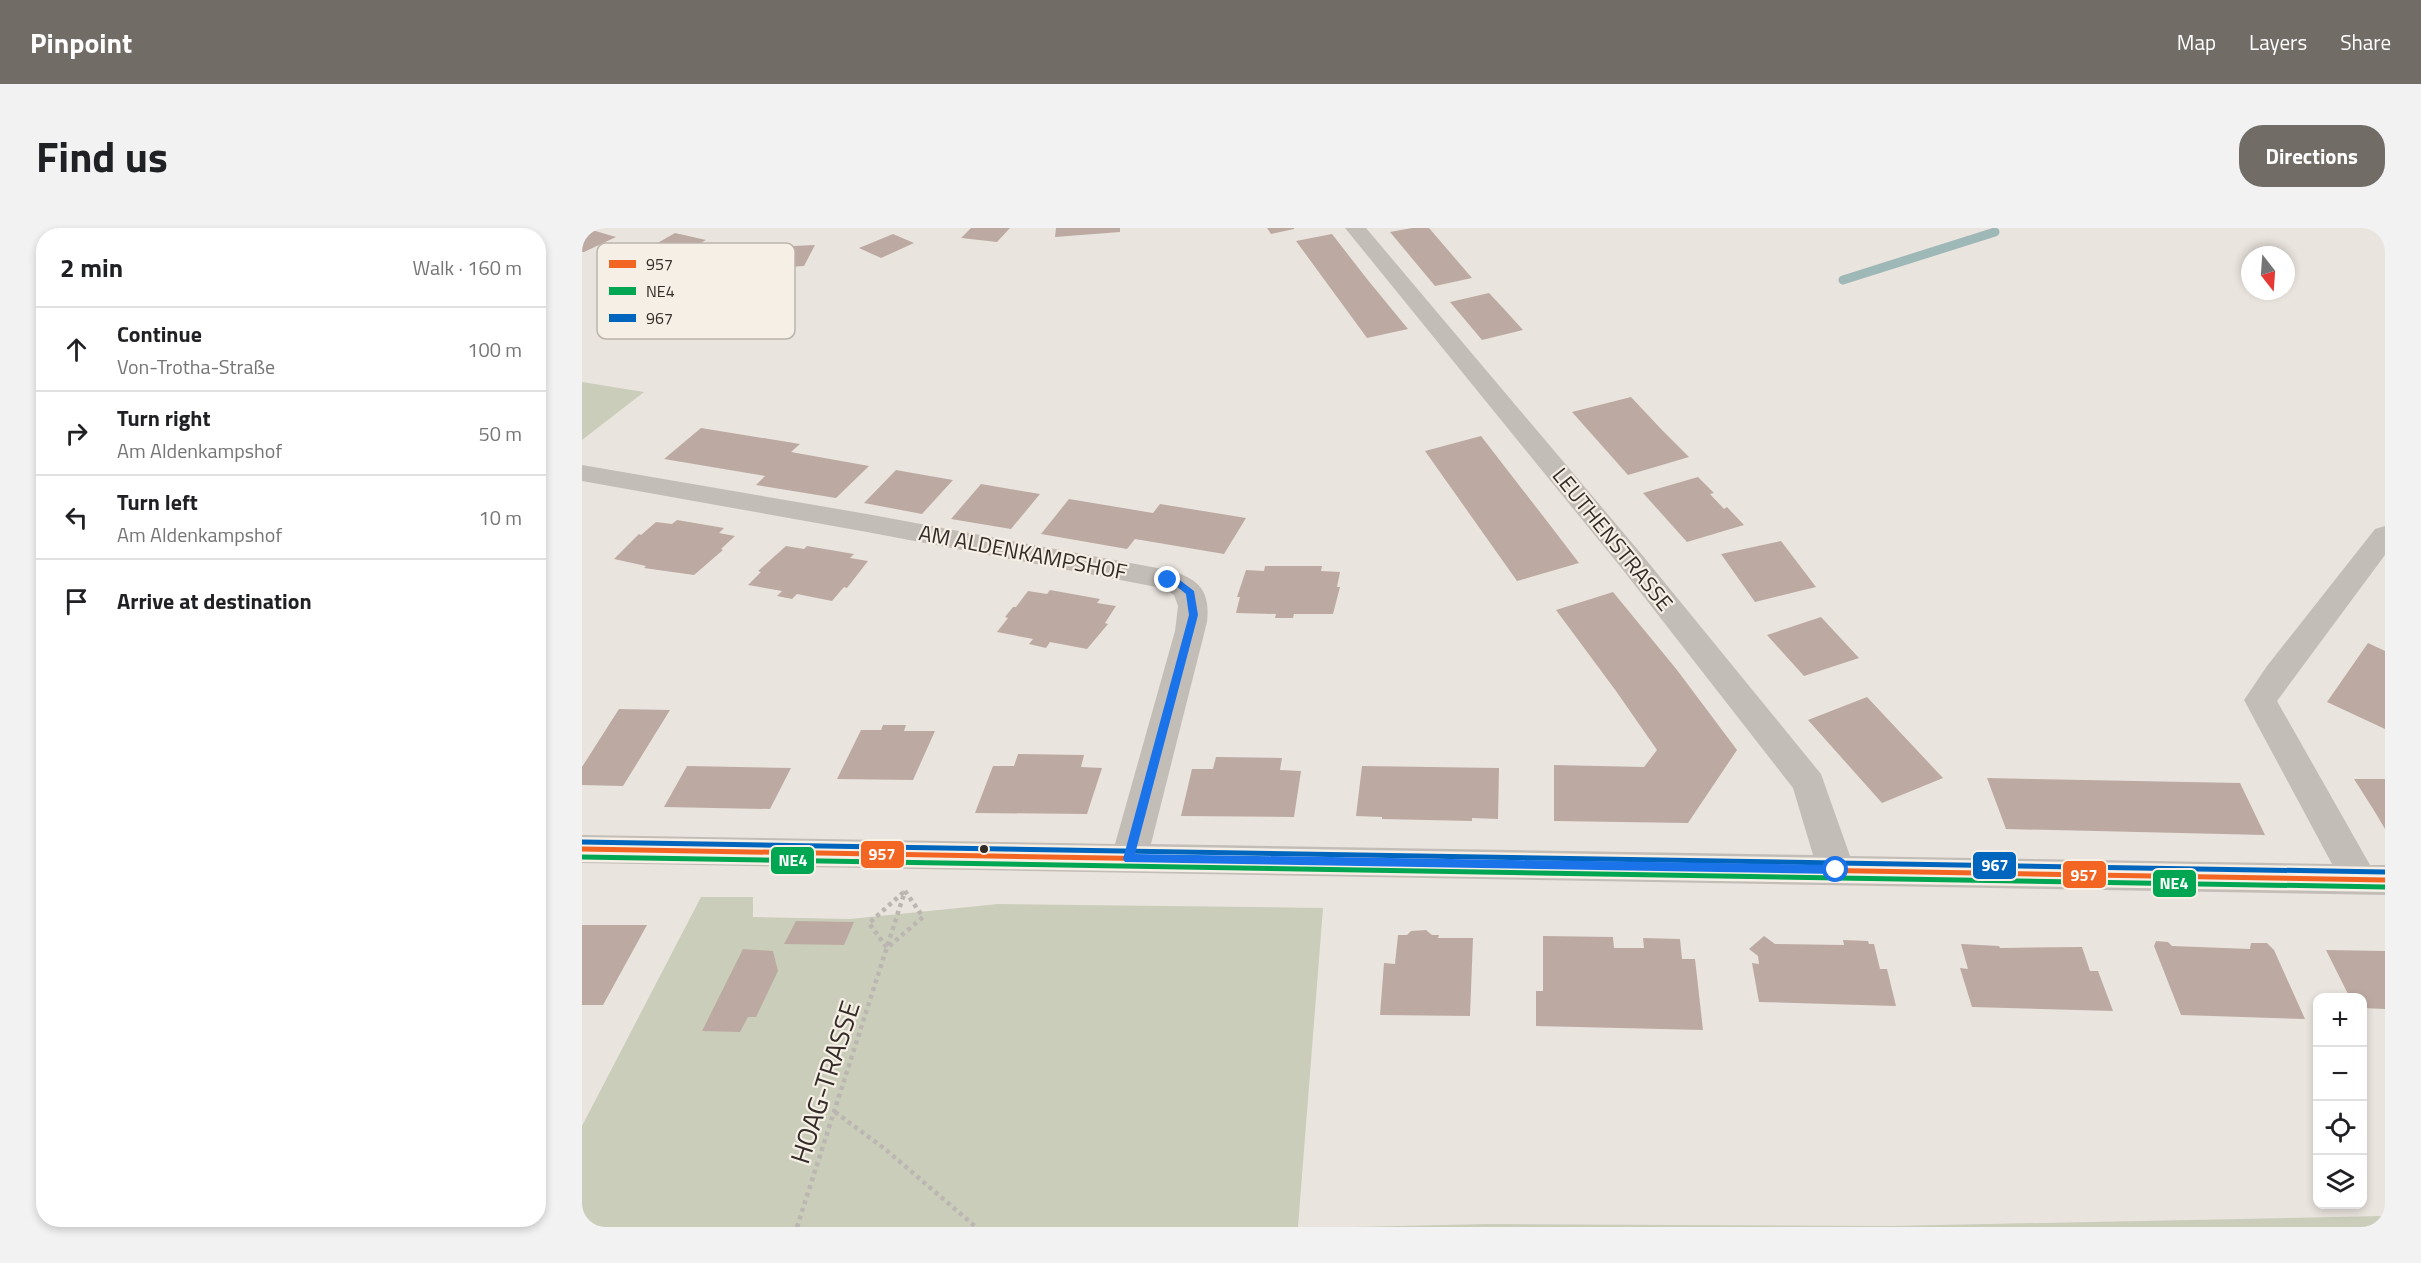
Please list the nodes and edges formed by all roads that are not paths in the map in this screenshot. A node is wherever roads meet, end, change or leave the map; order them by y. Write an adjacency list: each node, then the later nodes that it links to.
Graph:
1 (1355, 228): 6 (street, LEUTHENSTRASSE)
2 (582, 473): 5 (street, AM ALDENKAMPSHOF)
3 (2385, 535): 7 (street)
4 (582, 849): 5 (street)
5 (1129, 859): 6 (street)
6 (1836, 870): 7 (street)
7 (2379, 880)

